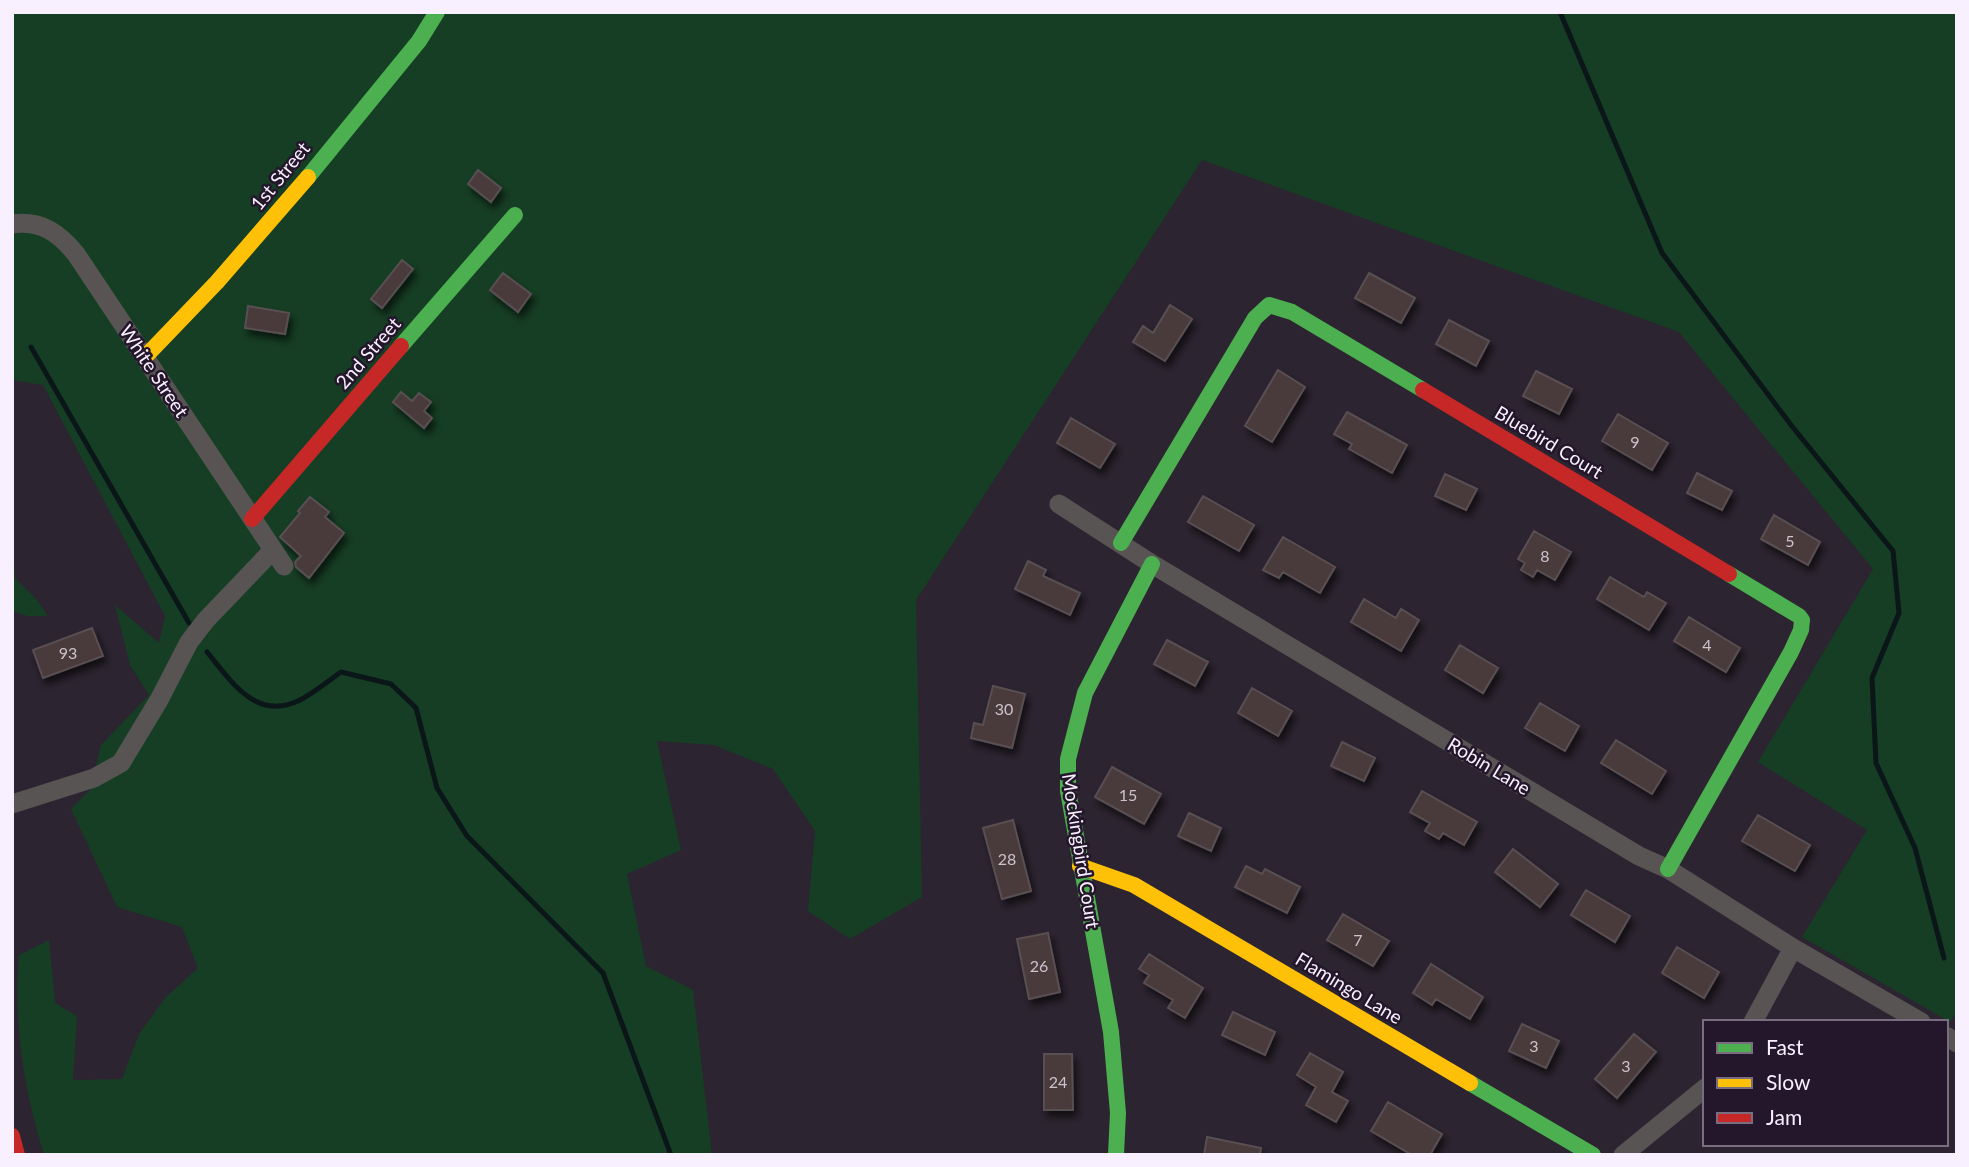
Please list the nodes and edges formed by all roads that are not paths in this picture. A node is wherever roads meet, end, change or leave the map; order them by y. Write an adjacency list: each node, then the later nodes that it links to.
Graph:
1 (437, 12): 4 (street, 1st Street)
2 (515, 215): 6 (street, 2nd Street)
3 (12, 224): 4 (street, White Street)
4 (145, 357): 6 (street, White Street)
5 (1059, 504): 7 (street, Robin Lane)
6 (252, 519): 9 (street, White Street)
7 (1121, 543): 8 (street, Robin Lane); 11 (street, Bluebird Court)
8 (1152, 564): 10 (street, Mockingbird Court); 11 (street, Robin Lane)
9 (12, 804)
10 (1080, 866): 18 (street, Mockingbird Court); 19 (street, Flamingo Lane)
11 (1668, 869): 12 (street, Robin Lane)
12 (1793, 948): 13 (street); 14 (street, Robin Lane)
13 (1754, 1020)
14 (1918, 1020)
15 (1703, 1090): 20 (street)
16 (12, 1136): 17 (street)
17 (17, 1155)
18 (1116, 1155)
19 (1593, 1155)
20 (1623, 1155)

